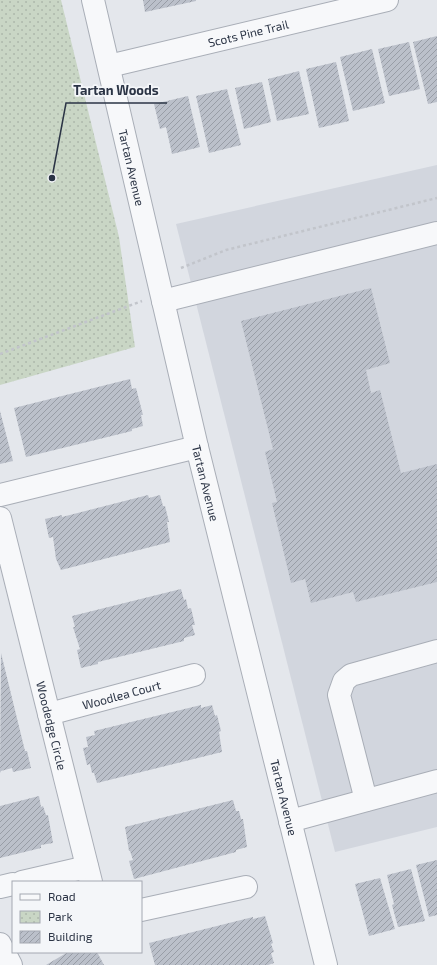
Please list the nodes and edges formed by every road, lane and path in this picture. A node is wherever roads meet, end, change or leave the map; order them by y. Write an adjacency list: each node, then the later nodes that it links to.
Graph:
1 (93, 0): 3 (street, Tartan Avenue)
2 (387, 0): 3 (street, Scots Pine Trail)
3 (109, 66): 8 (street, Tartan Avenue)
4 (437, 198): 6 (path)
5 (437, 233): 8 (street)
6 (182, 268)
7 (142, 301): 9 (path)
8 (163, 301): 10 (street, Tartan Avenue)
9 (0, 354)
10 (197, 447): 11 (street); 18 (street, Tartan Avenue)
11 (0, 495)
12 (0, 518): 15 (street, Woodedge Circle)
13 (437, 651): 17 (street)
14 (194, 675): 15 (street, Woodlea Court)
15 (49, 714): 19 (street, Woodedge Circle)
16 (437, 781): 17 (street)
17 (366, 800): 18 (street)
18 (290, 821): 27 (street, Tartan Avenue)
19 (89, 874): 20 (street, Woodedge Circle)
20 (30, 881)
21 (12, 884): 22 (street)
22 (0, 887)
23 (246, 887): 24 (street)
24 (142, 910)
25 (0, 944): 26 (street)
26 (11, 965)
27 (326, 965)

